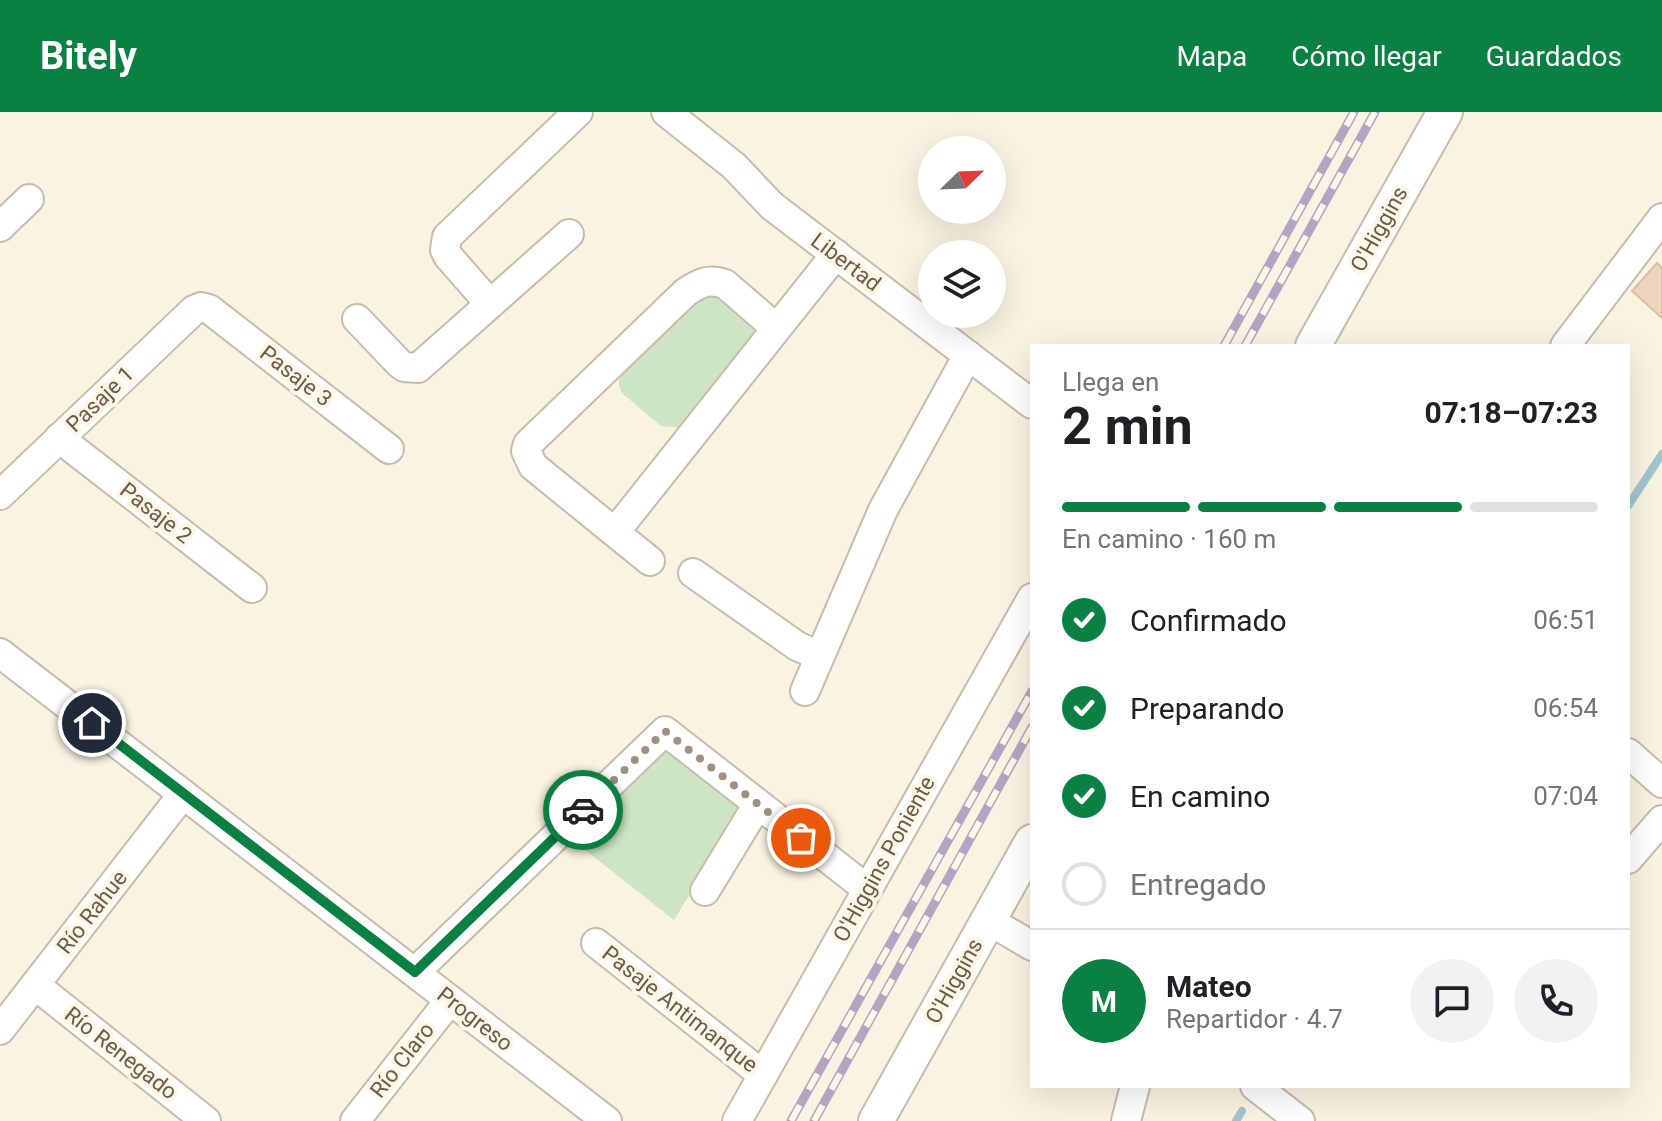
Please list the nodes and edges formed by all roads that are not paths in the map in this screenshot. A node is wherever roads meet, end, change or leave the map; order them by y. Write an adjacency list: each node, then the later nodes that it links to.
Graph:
1 (578, 112): 9 (street)
2 (666, 112): 8 (street, Libertad)
3 (1445, 112): 13 (street, O'Higgins)
4 (29, 199): 6 (street)
5 (1662, 218): 14 (street)
6 (0, 227)
7 (569, 234): 9 (street)
8 (836, 254): 12 (street); 15 (street, Libertad)
9 (490, 304): 11 (street)
10 (201, 307): 17 (street, Pasaje 1); 18 (street, Pasaje 3)
11 (357, 319)
12 (776, 328): 20 (street); 20 (street)
13 (1314, 344)
14 (1567, 344)
15 (968, 355): 16 (street, Libertad); 26 (street)
16 (1030, 402)
17 (59, 438): 19 (street, Pasaje 1); 23 (street, Pasaje 2)
18 (389, 449)
19 (0, 495)
20 (615, 532): 21 (street)
21 (650, 561)
22 (693, 573): 26 (street)
23 (252, 588)
24 (1030, 602): 35 (street, O'Higgins Poniente)
25 (0, 653): 30 (street, Progreso)
26 (819, 656): 27 (street)
27 (805, 691)
28 (1630, 755): 29 (street)
29 (1662, 783)
30 (183, 794): 40 (street, Progreso); 41 (street, Río Rahue)
31 (758, 804): 35 (street); 36 (street); 40 (street)
32 (1662, 820): 34 (street)
33 (1030, 846): 37 (street, O'Higgins)
34 (1630, 857)
35 (867, 889): 44 (street, O'Higgins Poniente)
36 (705, 891)
37 (988, 920): 39 (street); 51 (street, O'Higgins)
38 (596, 943): 44 (street, Pasaje Antimanque)
39 (1030, 945)
40 (415, 972): 42 (street, Progreso)
41 (35, 985): 43 (street, Río Rahue); 47 (street, Río Renegado)
42 (450, 1000): 48 (street, Río Claro); 49 (street, Progreso)
43 (0, 1030)
44 (763, 1075): 50 (street, O'Higgins Poniente)
45 (1134, 1088): 52 (street)
46 (1265, 1103): 53 (street)
47 (206, 1121)
48 (355, 1121)
49 (607, 1121)
50 (737, 1121)
51 (876, 1121)
52 (1126, 1121)
53 (1300, 1121)

